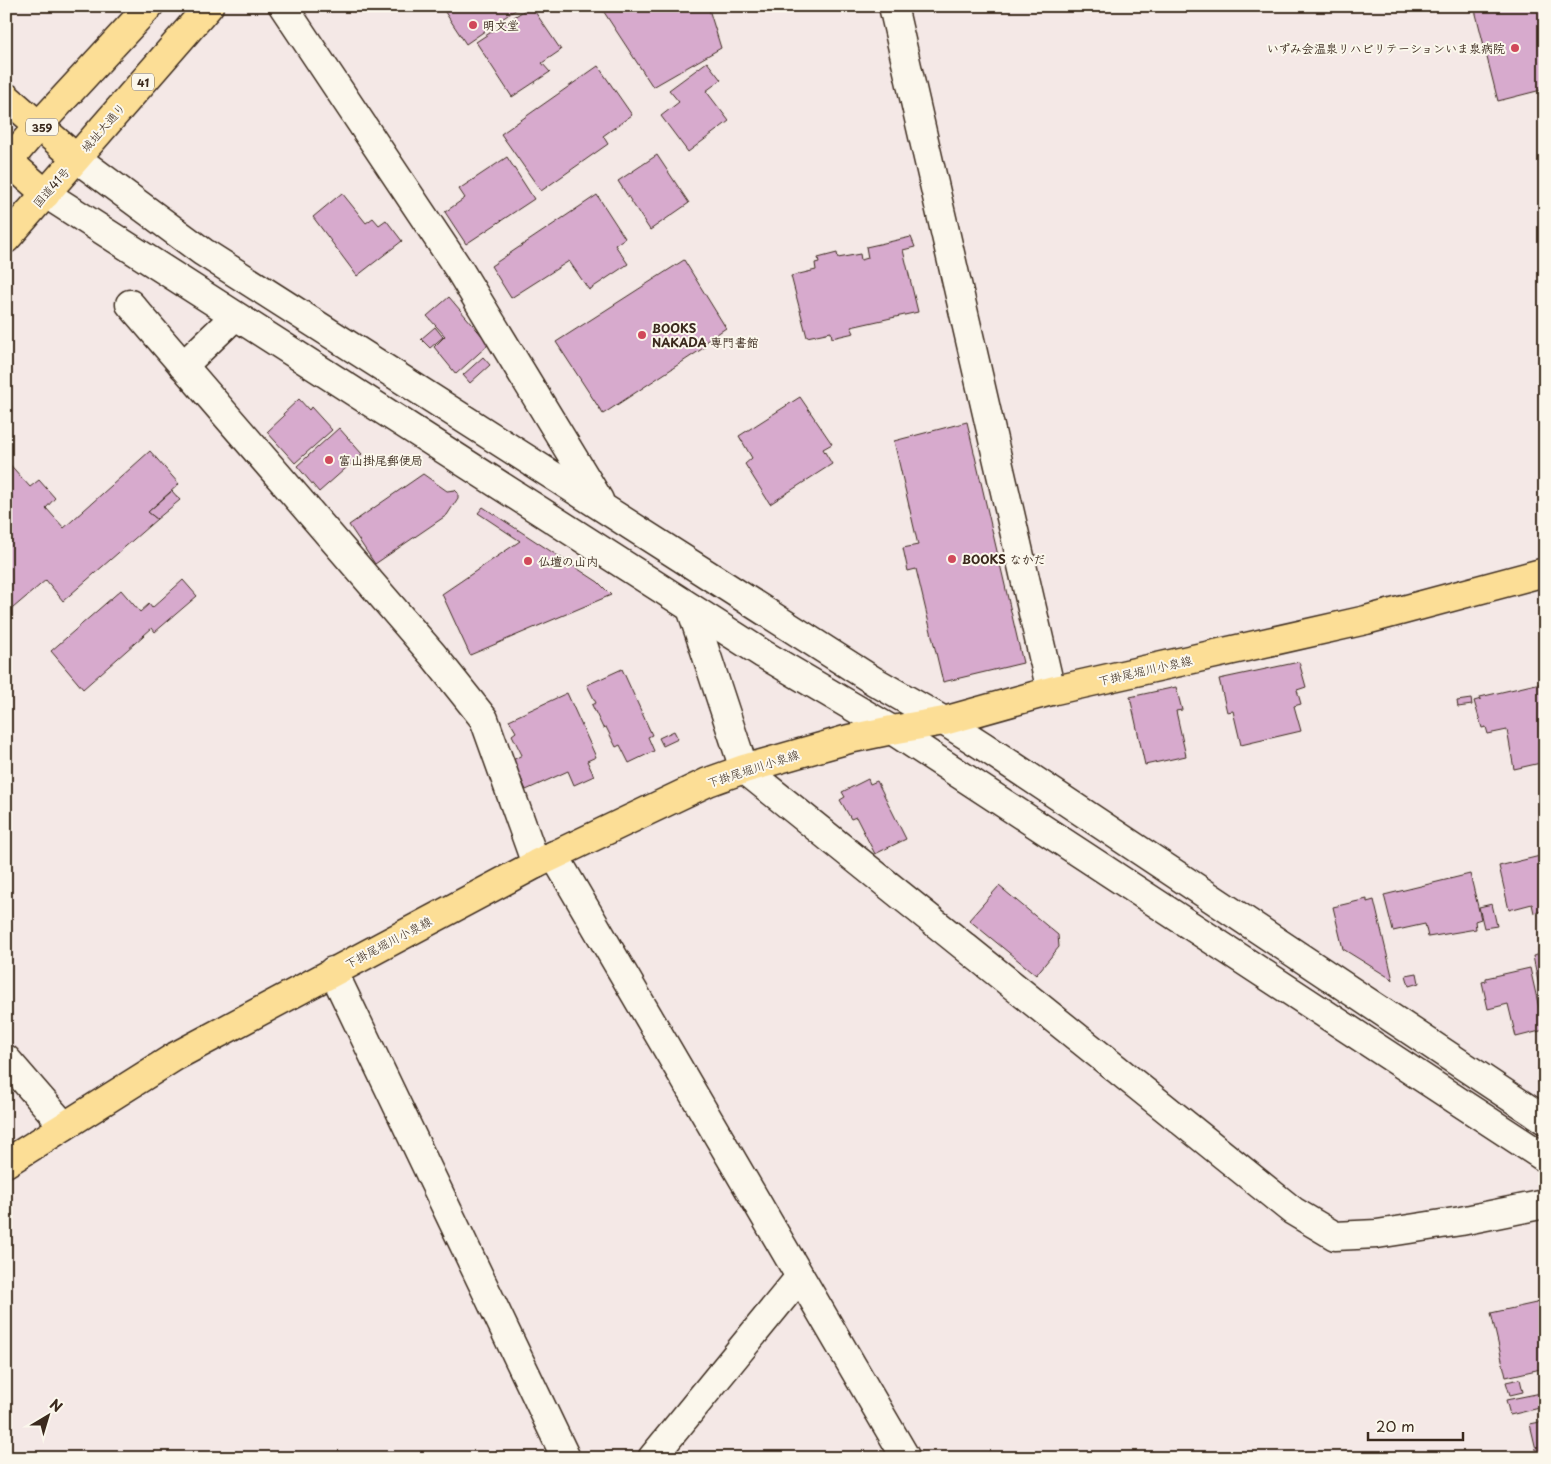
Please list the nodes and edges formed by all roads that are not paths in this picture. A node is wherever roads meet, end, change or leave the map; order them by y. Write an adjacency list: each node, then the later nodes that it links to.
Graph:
1 (149, 6): 6 (main road)
2 (209, 6): 7 (main road, 城址大通り / 41)
3 (283, 6): 14 (street)
4 (893, 6): 17 (street)
5 (6, 97): 6 (main road, 359)
6 (39, 125): 7 (main road, 359); 8 (main road)
7 (76, 158): 9 (main road, 国道41号 / 41); 14 (street)
8 (7, 162): 9 (main road)
9 (46, 194): 10 (main road, 国道41号 / 41); 12 (street)
10 (6, 239)
11 (130, 304): 13 (street)
12 (235, 316): 13 (street); 16 (street)
13 (184, 366): 21 (street)
14 (602, 506): 18 (street)
15 (1545, 572): 17 (main road, 下掛尾堀川小泉線)
16 (691, 608): 19 (street); 20 (street)
17 (1050, 691): 18 (main road, 下掛尾堀川小泉線)
18 (944, 721): 19 (main road, 下掛尾堀川小泉線); 24 (street)
19 (892, 730): 20 (main road, 下掛尾堀川小泉線); 26 (street)
20 (744, 769): 21 (main road, 下掛尾堀川小泉線); 28 (street)
21 (545, 860): 22 (main road, 下掛尾堀川小泉線); 29 (street)
22 (333, 971): 25 (main road, 下掛尾堀川小泉線); 30 (street)
23 (6, 1059): 25 (street)
24 (1545, 1120)
25 (64, 1126): 27 (main road, 下掛尾堀川小泉線)
26 (1545, 1158)
27 (6, 1162)
28 (1545, 1204)
29 (800, 1278): 31 (street); 32 (street)
30 (566, 1458)
31 (652, 1458)
32 (906, 1458)

